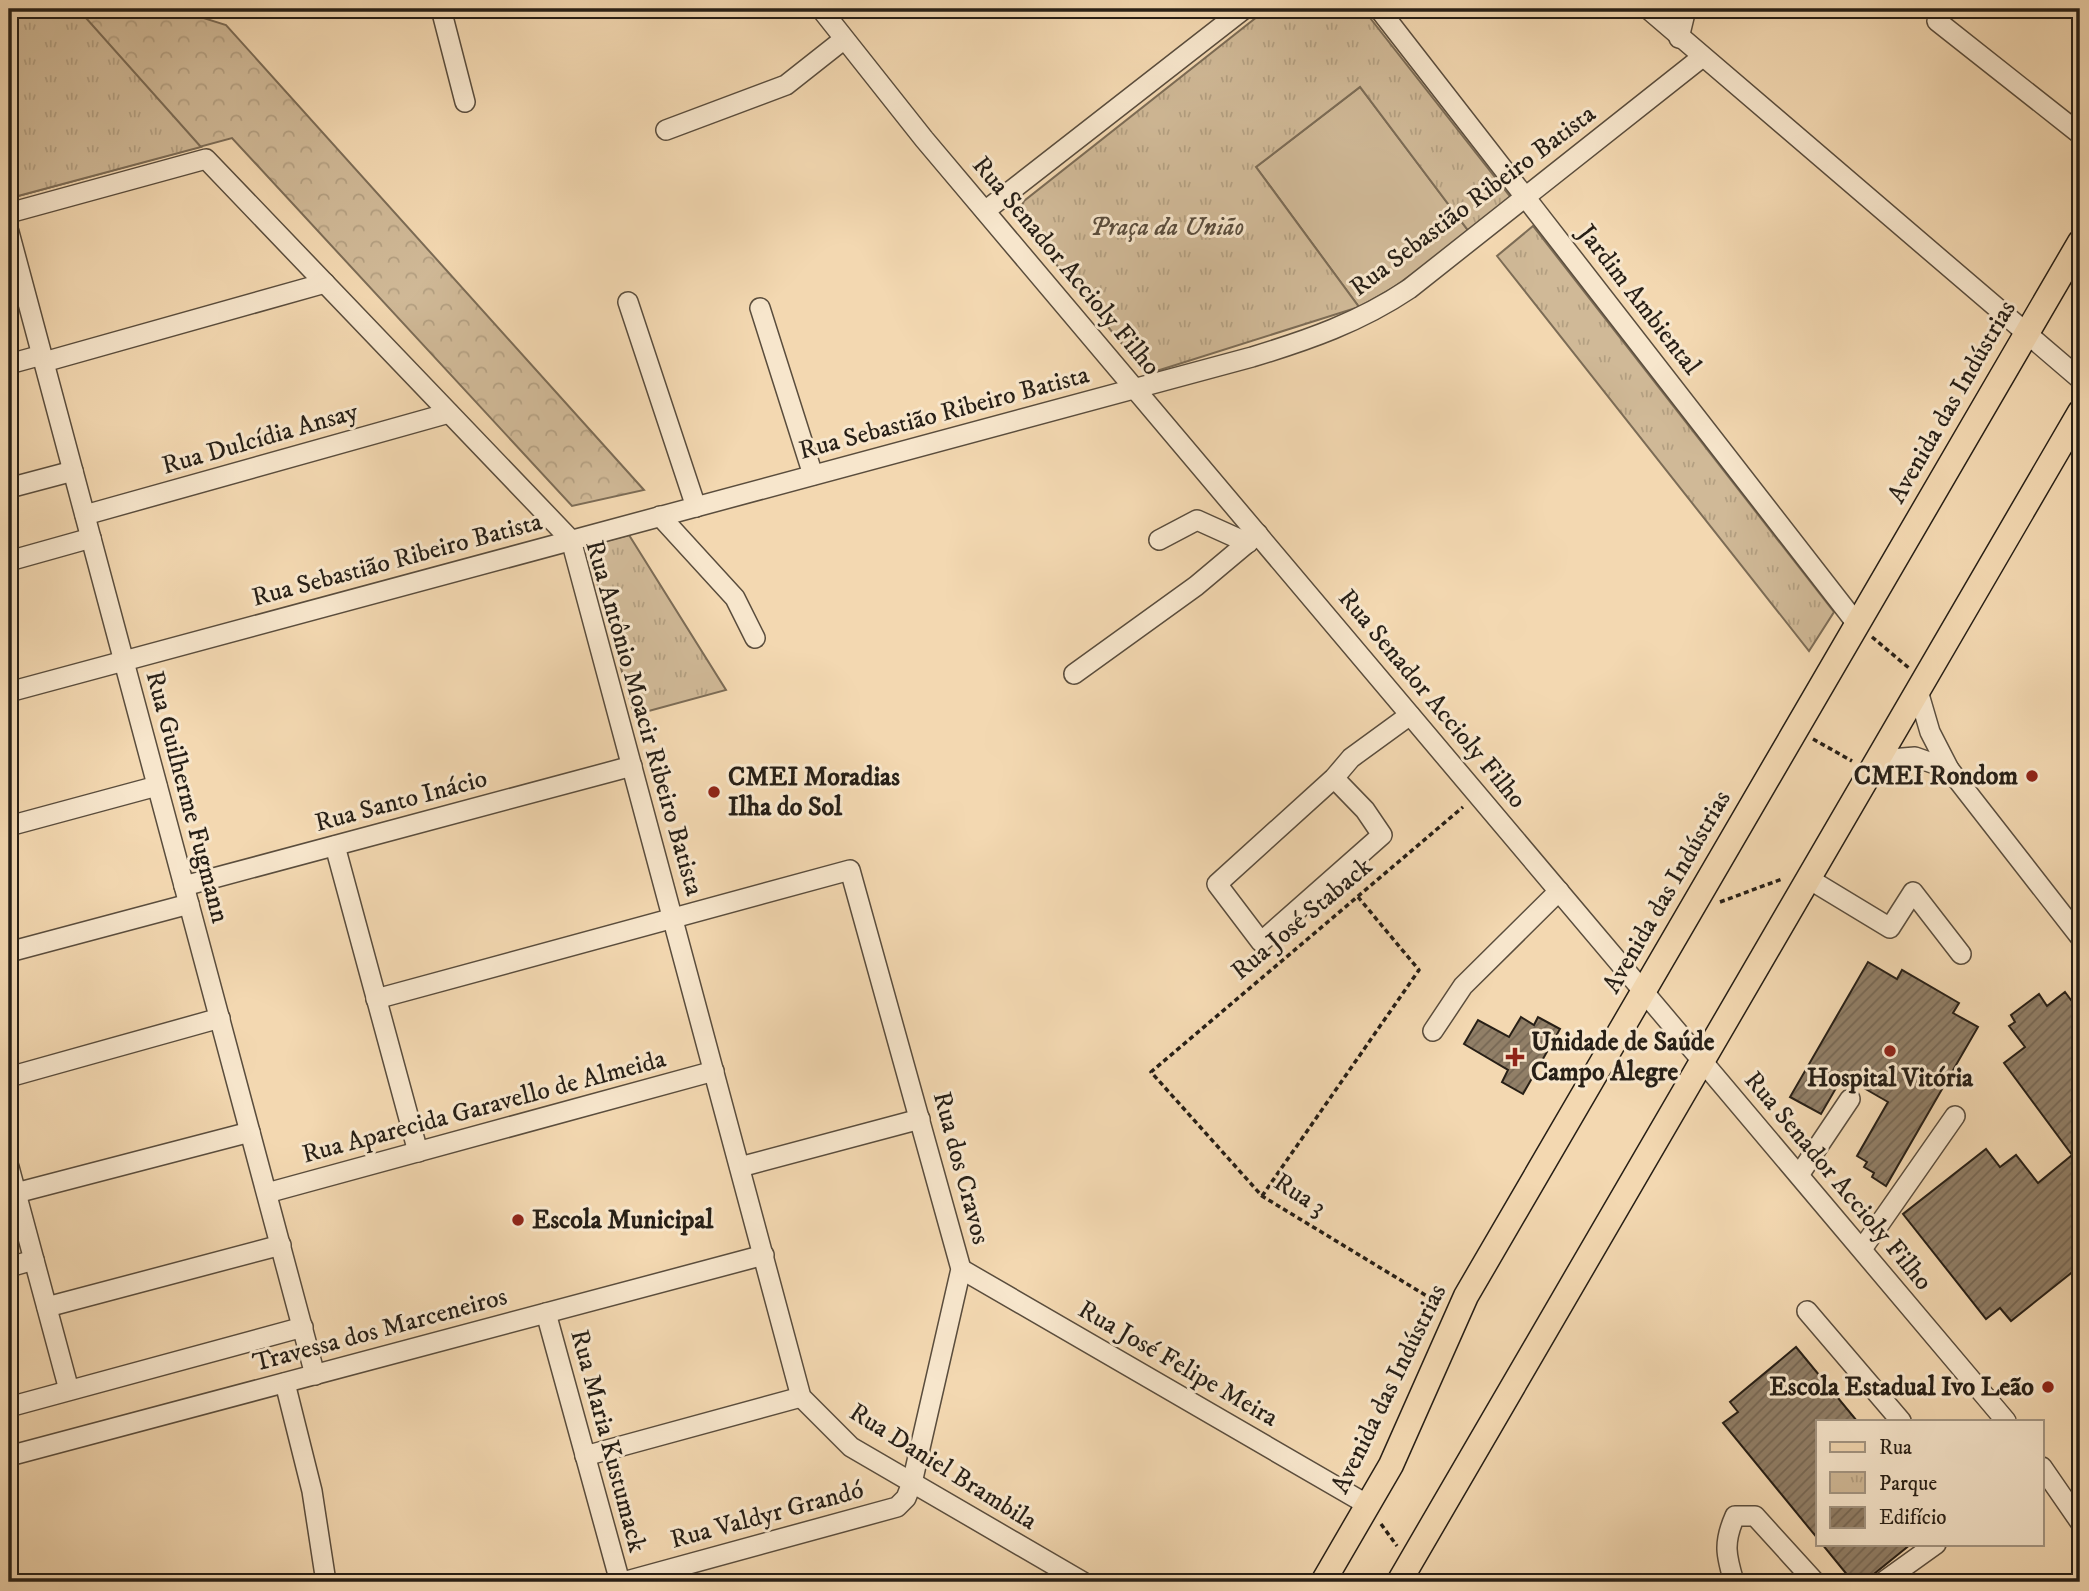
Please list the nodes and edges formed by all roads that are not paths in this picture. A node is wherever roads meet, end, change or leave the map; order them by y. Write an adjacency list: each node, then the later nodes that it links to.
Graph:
1 (441, 9): 11 (street)
2 (821, 9): 9 (street, Rua Senador Accioly Filho)
3 (1244, 9): 15 (street)
4 (1379, 9): 14 (street, Jardim Ambiental)
5 (1647, 9): 8 (street)
6 (1686, 9): 8 (street)
7 (1937, 21): 13 (street)
8 (1679, 38): 10 (street)
9 (843, 40): 12 (street); 15 (street, Rua Senador Accioly Filho)
10 (1701, 58): 14 (street, Rua Sebastião Ribeiro Batista); 22 (street)
11 (465, 102)
12 (666, 130)
13 (2080, 134)
14 (1525, 197): 26 (street, Rua Sebastião Ribeiro Batista); 40 (street, Jardim Ambiental)
15 (985, 211): 26 (street, Rua Senador Accioly Filho)
16 (9, 213): 19 (street, Rua Antônio Moacir Ribeiro Batista)
17 (9, 236): 23 (street, Rua Guilherme Fugmann)
18 (2080, 242): 22 (main road, Avenida das Indústrias)
19 (325, 283): 23 (street); 28 (street, Rua Antônio Moacir Ribeiro Batista)
20 (628, 302): 32 (street)
21 (760, 308): 30 (street)
22 (2027, 333): 25 (street); 40 (main road, Avenida das Indústrias)
23 (43, 359): 24 (street); 29 (street, Rua Guilherme Fugmann)
24 (9, 364)
25 (2080, 379)
26 (1135, 388): 30 (street, Rua Sebastião Ribeiro Batista); 36 (street, Rua Senador Accioly Filho)
27 (2080, 412): 44 (main road)
28 (449, 413): 33 (street, Rua Dulcídia Ansay); 37 (street, Rua Antônio Moacir Ribeiro Batista)
29 (73, 471): 31 (street); 33 (street, Rua Guilherme Fugmann)
30 (813, 475): 32 (street, Rua Sebastião Ribeiro Batista)
31 (9, 488)
32 (696, 507): 34 (street, Rua Sebastião Ribeiro Batista)
33 (85, 515): 35 (street, Rua Guilherme Fugmann)
34 (660, 516): 37 (street, Rua Sebastião Ribeiro Batista); 41 (street)
35 (91, 538): 39 (street); 42 (street, Rua Guilherme Fugmann)
36 (1253, 539): 38 (street); 43 (street); 46 (street, Rua Senador Accioly Filho)
37 (571, 540): 42 (street, Rua Sebastião Ribeiro Batista); 47 (street, Rua Antônio Moacir Ribeiro Batista)
38 (1159, 540)
39 (9, 561)
40 (1857, 624): 61 (main road, Avenida das Indústrias)
41 (755, 638)
42 (124, 661): 45 (street, Rua Sebastião Ribeiro Batista); 51 (street, Rua Guilherme Fugmann)
43 (1074, 674)
44 (1922, 685): 48 (main road); 49 (street)
45 (9, 692)
46 (1410, 715): 50 (street); 55 (street, Rua Senador Accioly Filho)
47 (632, 766): 53 (street, Rua Santo Inácio); 57 (street, Rua Antônio Moacir Ribeiro Batista)
48 (1875, 766): 49 (street); 54 (main road)
49 (1949, 769): 58 (street)
50 (1334, 778): 50 (street)
51 (157, 786): 52 (street); 56 (street, Rua Guilherme Fugmann)
52 (9, 826)
53 (335, 846): 56 (street, Rua Santo Inácio); 62 (street)
54 (1812, 873): 60 (street); 65 (main road)
55 (1559, 891): 61 (street, Rua Senador Accioly Filho); 64 (street)
56 (187, 895): 59 (street, Rua Santo Inácio); 63 (street, Rua Guilherme Fugmann)
57 (673, 918): 62 (street); 66 (street, Rua Antônio Moacir Ribeiro Batista); 70 (street, Rua dos Cravos)
58 (2080, 937)
59 (9, 952)
60 (1961, 954)
61 (1644, 991): 65 (street, Rua Senador Accioly Filho); 99 (main road, Avenida das Indústrias)
62 (376, 999): 72 (street)
63 (220, 1018): 67 (street); 71 (street, Rua Guilherme Fugmann)
64 (1433, 1031)
65 (1703, 1061): 75 (street, Rua Senador Accioly Filho); 102 (main road)
66 (714, 1071): 72 (street, Rua Aparecida Garavello de Almeida); 74 (street, Rua Antônio Moacir Ribeiro Batista)
67 (9, 1077)
68 (1850, 1099): 75 (street)
69 (1955, 1116): 79 (street)
70 (920, 1119): 74 (street); 83 (street, Rua dos Cravos)
71 (250, 1132): 76 (street); 77 (street, Rua Guilherme Fugmann)
72 (418, 1152): 77 (street, Rua Aparecida Garavello de Almeida)
73 (9, 1167): 76 (street)
74 (740, 1167): 80 (street, Rua Antônio Moacir Ribeiro Batista)
75 (1800, 1175): 79 (street, Rua Senador Accioly Filho)
76 (16, 1193): 81 (street)
77 (267, 1193): 78 (street, Rua Guilherme Fugmann)
78 (281, 1245): 84 (street); 87 (street, Rua Guilherme Fugmann)
79 (1862, 1249): 94 (street, Rua Senador Accioly Filho)
80 (764, 1255): 86 (street, Travessa dos Marceneiros); 91 (street)
81 (34, 1260): 82 (street); 84 (street)
82 (9, 1267)
83 (961, 1269): 98 (street, Rua dos Cravos); 99 (street, Rua José Felipe Meira)
84 (47, 1307): 90 (street)
85 (1807, 1311): 93 (street)
86 (546, 1313): 88 (street, Travessa dos Marceneiros); 96 (street, Rua Maria Kustumack)
87 (303, 1327): 88 (street, Rua Guilherme Fugmann); 90 (street)
88 (315, 1375): 89 (street, Travessa dos Marceneiros)
89 (285, 1382): 95 (street, Travessa dos Marceneiros); 103 (street)
90 (69, 1390): 92 (street)
91 (801, 1397): 96 (street); 98 (street, Rua Daniel Brambila)
92 (9, 1407)
93 (1900, 1420)
94 (2005, 1420)
95 (9, 1456)
96 (585, 1456): 104 (street, Rua Maria Kustumack)
97 (2044, 1471): 100 (street)
98 (912, 1483): 104 (street, Rua Valdyr Grandó); 105 (street, Rua Daniel Brambila)
99 (1368, 1505): 106 (main road, Avenida das Indústrias)
100 (2080, 1522)
101 (1933, 1546): 109 (street)
102 (1404, 1574)
103 (326, 1582)
104 (622, 1582)
105 (1083, 1582)
106 (1323, 1582)
107 (1734, 1582): 108 (street)
108 (1815, 1582)
109 (1883, 1582)

